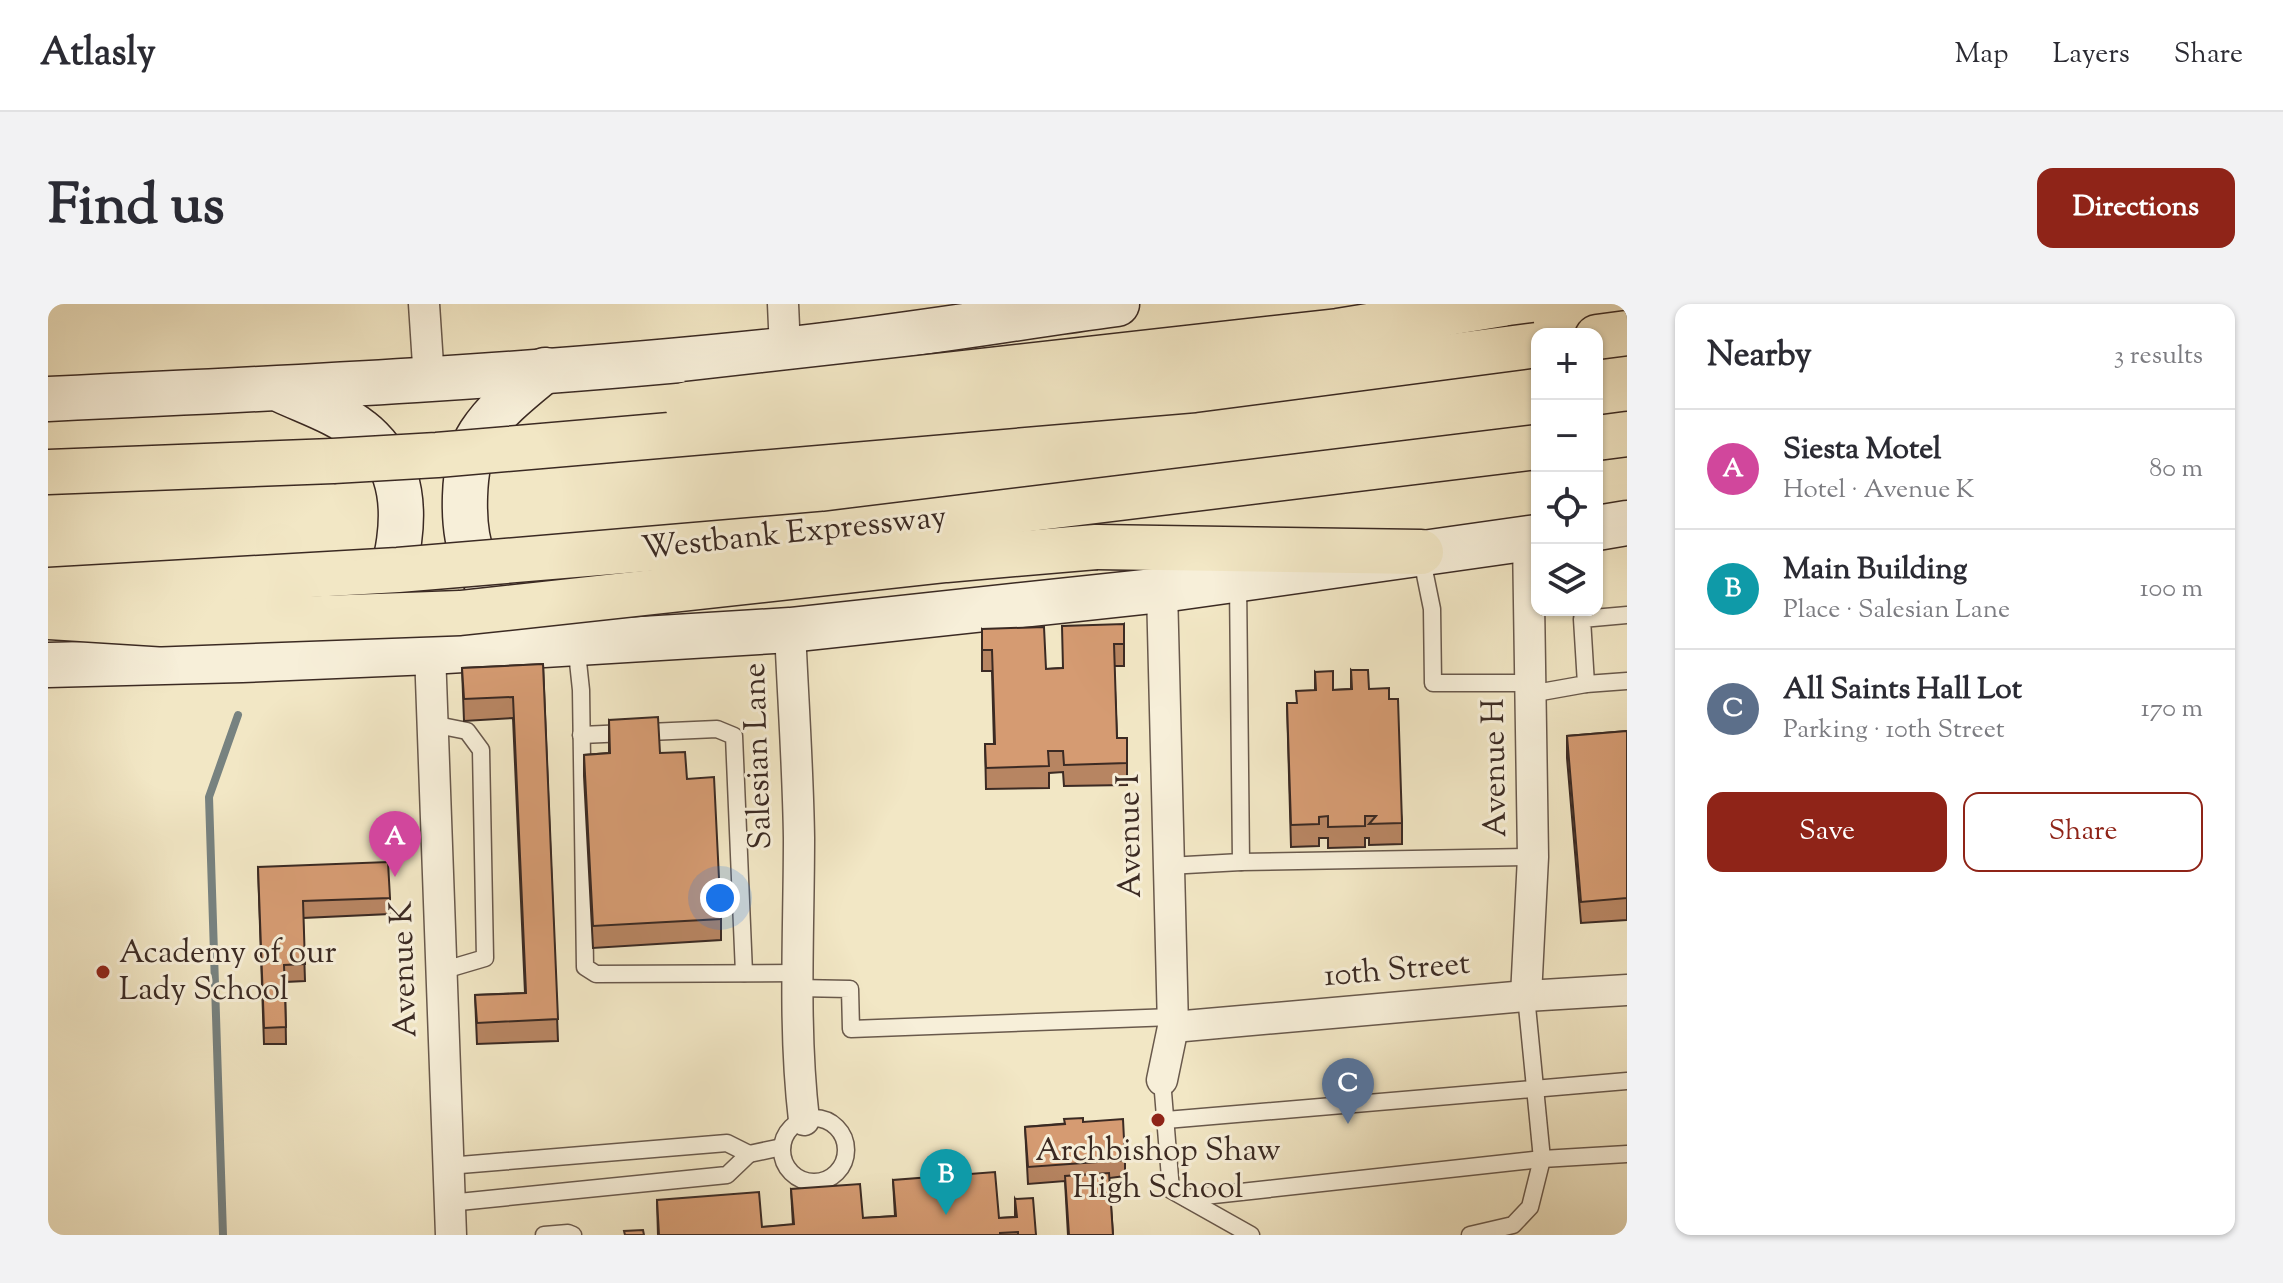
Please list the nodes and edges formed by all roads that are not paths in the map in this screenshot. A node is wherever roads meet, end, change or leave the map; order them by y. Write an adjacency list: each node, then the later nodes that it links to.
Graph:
1 (424, 304): 10 (street)
2 (783, 304): 8 (street)
3 (1117, 304): 8 (main road)
4 (1502, 304): 16 (highway, bridge)
5 (1627, 333): 6 (highway)
6 (1603, 336)
7 (1531, 346): 16 (highway, bridge)
8 (785, 349): 9 (main road)
9 (545, 370): 10 (main road); 29 (main road)
10 (429, 380): 11 (main road)
11 (278, 389): 12 (main road); 31 (main road)
12 (48, 399)
13 (1627, 434): 14 (highway)
14 (1603, 437)
15 (1531, 448): 24 (highway, Westbank Expressway, bridge)
16 (437, 455): 17 (highway, bridge)
17 (48, 472)
18 (1627, 523): 19 (main road)
19 (1603, 527)
20 (1531, 537): 22 (main road)
21 (1532, 544): 35 (street, Avenue H)
22 (1421, 552): 23 (main road); 27 (highway, bridge); 35 (lane)
23 (1237, 580): 25 (main road); 39 (lane)
24 (48, 590)
25 (1162, 590): 28 (main road); 40 (street, Avenue I)
26 (1627, 615): 34 (lane)
27 (48, 617)
28 (790, 630): 29 (main road); 43 (street, Salesian Lane)
29 (585, 639): 30 (main road); 37 (lane)
30 (430, 652): 31 (main road); 36 (street, Avenue K)
31 (333, 656): 32 (main road)
32 (48, 665)
33 (1627, 681): 34 (lane)
34 (1586, 684): 35 (lane)
35 (1530, 688): 38 (street, Avenue H)
36 (432, 724): 41 (street, Avenue K); 41 (lane)
37 (581, 735): 42 (lane); 42 (lane)
38 (1533, 857): 39 (lane); 45 (street, Avenue H)
39 (1241, 862): 40 (lane)
40 (1168, 866): 46 (street, Avenue I)
41 (441, 971): 56 (street, Avenue K)
42 (744, 973): 43 (lane)
43 (798, 980): 46 (lane); 50 (street, Salesian Lane)
44 (1627, 990): 45 (street, 10th Street)
45 (1526, 996): 46 (street, 10th Street); 49 (lane)
46 (1173, 1022): 47 (street, Avenue I)
47 (1162, 1080): 51 (lane)
48 (1627, 1081): 49 (lane)
49 (1534, 1088): 51 (lane); 55 (lane)
50 (804, 1120): 52 (lane); 52 (lane)
51 (1166, 1120): 57 (lane)
52 (782, 1147): 53 (lane)
53 (749, 1154): 56 (lane); 58 (lane)
54 (1627, 1154): 55 (lane)
55 (1542, 1159): 57 (lane); 63 (lane)
56 (448, 1166): 58 (street, Avenue K)
57 (1186, 1198): 62 (lane)
58 (449, 1203): 59 (street, Avenue K)
59 (451, 1235)
60 (544, 1235): 61 (lane)
61 (573, 1235)
62 (1251, 1235)
63 (1470, 1235)

